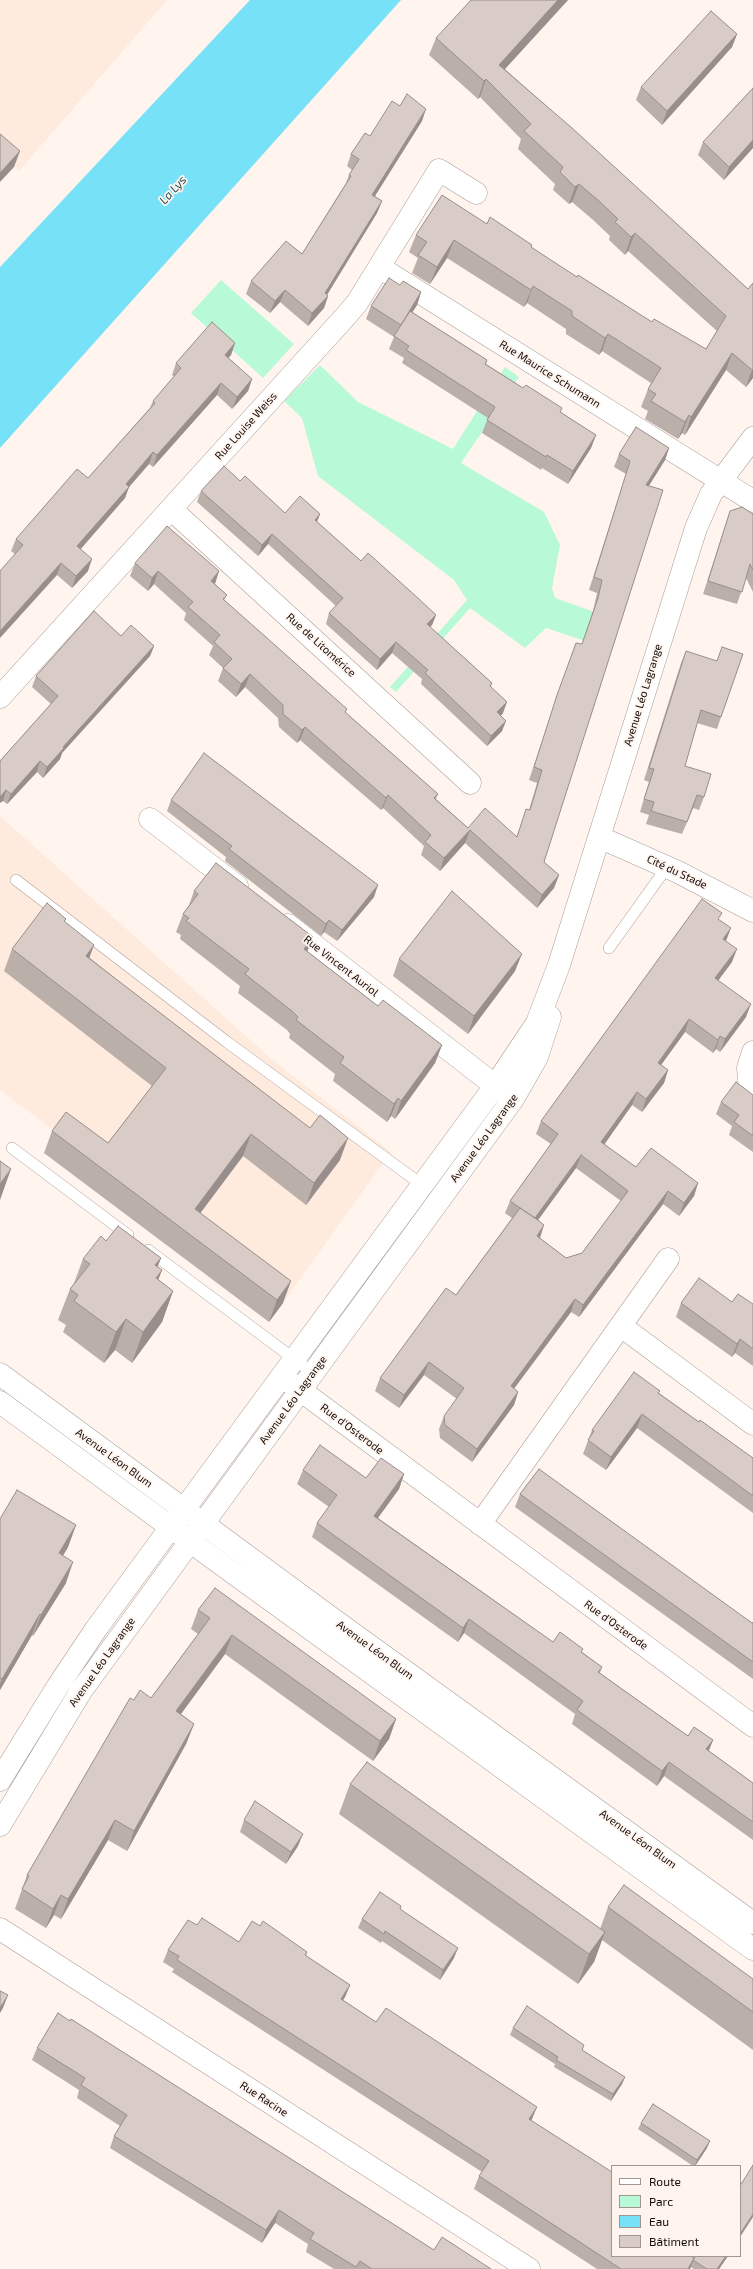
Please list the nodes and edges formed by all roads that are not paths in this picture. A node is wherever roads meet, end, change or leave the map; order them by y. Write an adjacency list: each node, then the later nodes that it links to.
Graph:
1 (476, 193): 2 (street, Rue Louise Weiss)
2 (379, 267): 4 (street, Rue Maurice Schumann); 6 (street, Rue Louise Weiss)
3 (753, 438): 4 (street, Avenue Léo Lagrange)
4 (720, 481): 5 (street, Rue Maurice Schumann); 10 (street, Avenue Léo Lagrange)
5 (753, 501)
6 (171, 508): 7 (street, Rue Louise Weiss); 8 (street, Rue de Litomérice)
7 (0, 697)
8 (470, 782)
9 (150, 819): 13 (street)
10 (599, 836): 11 (street, Cité du Stade); 17 (street, Avenue Léo Lagrange)
11 (667, 867): 14 (street, Cité du Stade); 16 (lane)
12 (16, 880): 23 (lane)
13 (253, 899)
14 (753, 911)
15 (272, 913): 19 (street, Rue Vincent Auriol)
16 (609, 948)
17 (559, 965): 19 (street, Avenue Léo Lagrange); 21 (street, Avenue Léo Lagrange)
18 (753, 1052): 20 (street)
19 (495, 1086): 21 (street, Rue Vincent Auriol); 23 (street, Avenue Léo Lagrange)
20 (753, 1086)
21 (513, 1099): 24 (street, Avenue Léo Lagrange)
22 (12, 1148): 27 (lane)
23 (422, 1185): 24 (lane); 27 (street, Avenue Léo Lagrange)
24 (440, 1198): 30 (street, Avenue Léo Lagrange)
25 (668, 1259): 26 (street)
26 (621, 1326): 32 (street); 34 (street)
27 (294, 1360): 29 (street, Avenue Léo Lagrange); 30 (lane)
28 (0, 1374): 33 (street, Avenue Léon Blum)
29 (282, 1377): 30 (street, Rue d'Osterode); 33 (street, Avenue Léo Lagrange)
30 (306, 1382): 34 (street, Rue d'Osterode); 35 (street, Avenue Léo Lagrange)
31 (0, 1402): 33 (street, Avenue Léon Blum)
32 (753, 1424)
33 (177, 1518): 35 (street, Avenue Léon Blum); 37 (street, Avenue Léo Lagrange)
34 (480, 1524): 36 (street, Rue d'Osterode)
35 (196, 1532): 38 (street, Avenue Léo Lagrange); 39 (street, Avenue Léon Blum); 41 (street, Avenue Léon Blum)
36 (753, 1726)
37 (0, 1780)
38 (0, 1825)
39 (753, 1923)
40 (0, 1929): 42 (street, Rue Racine)
41 (753, 1949)
42 (529, 2269)

